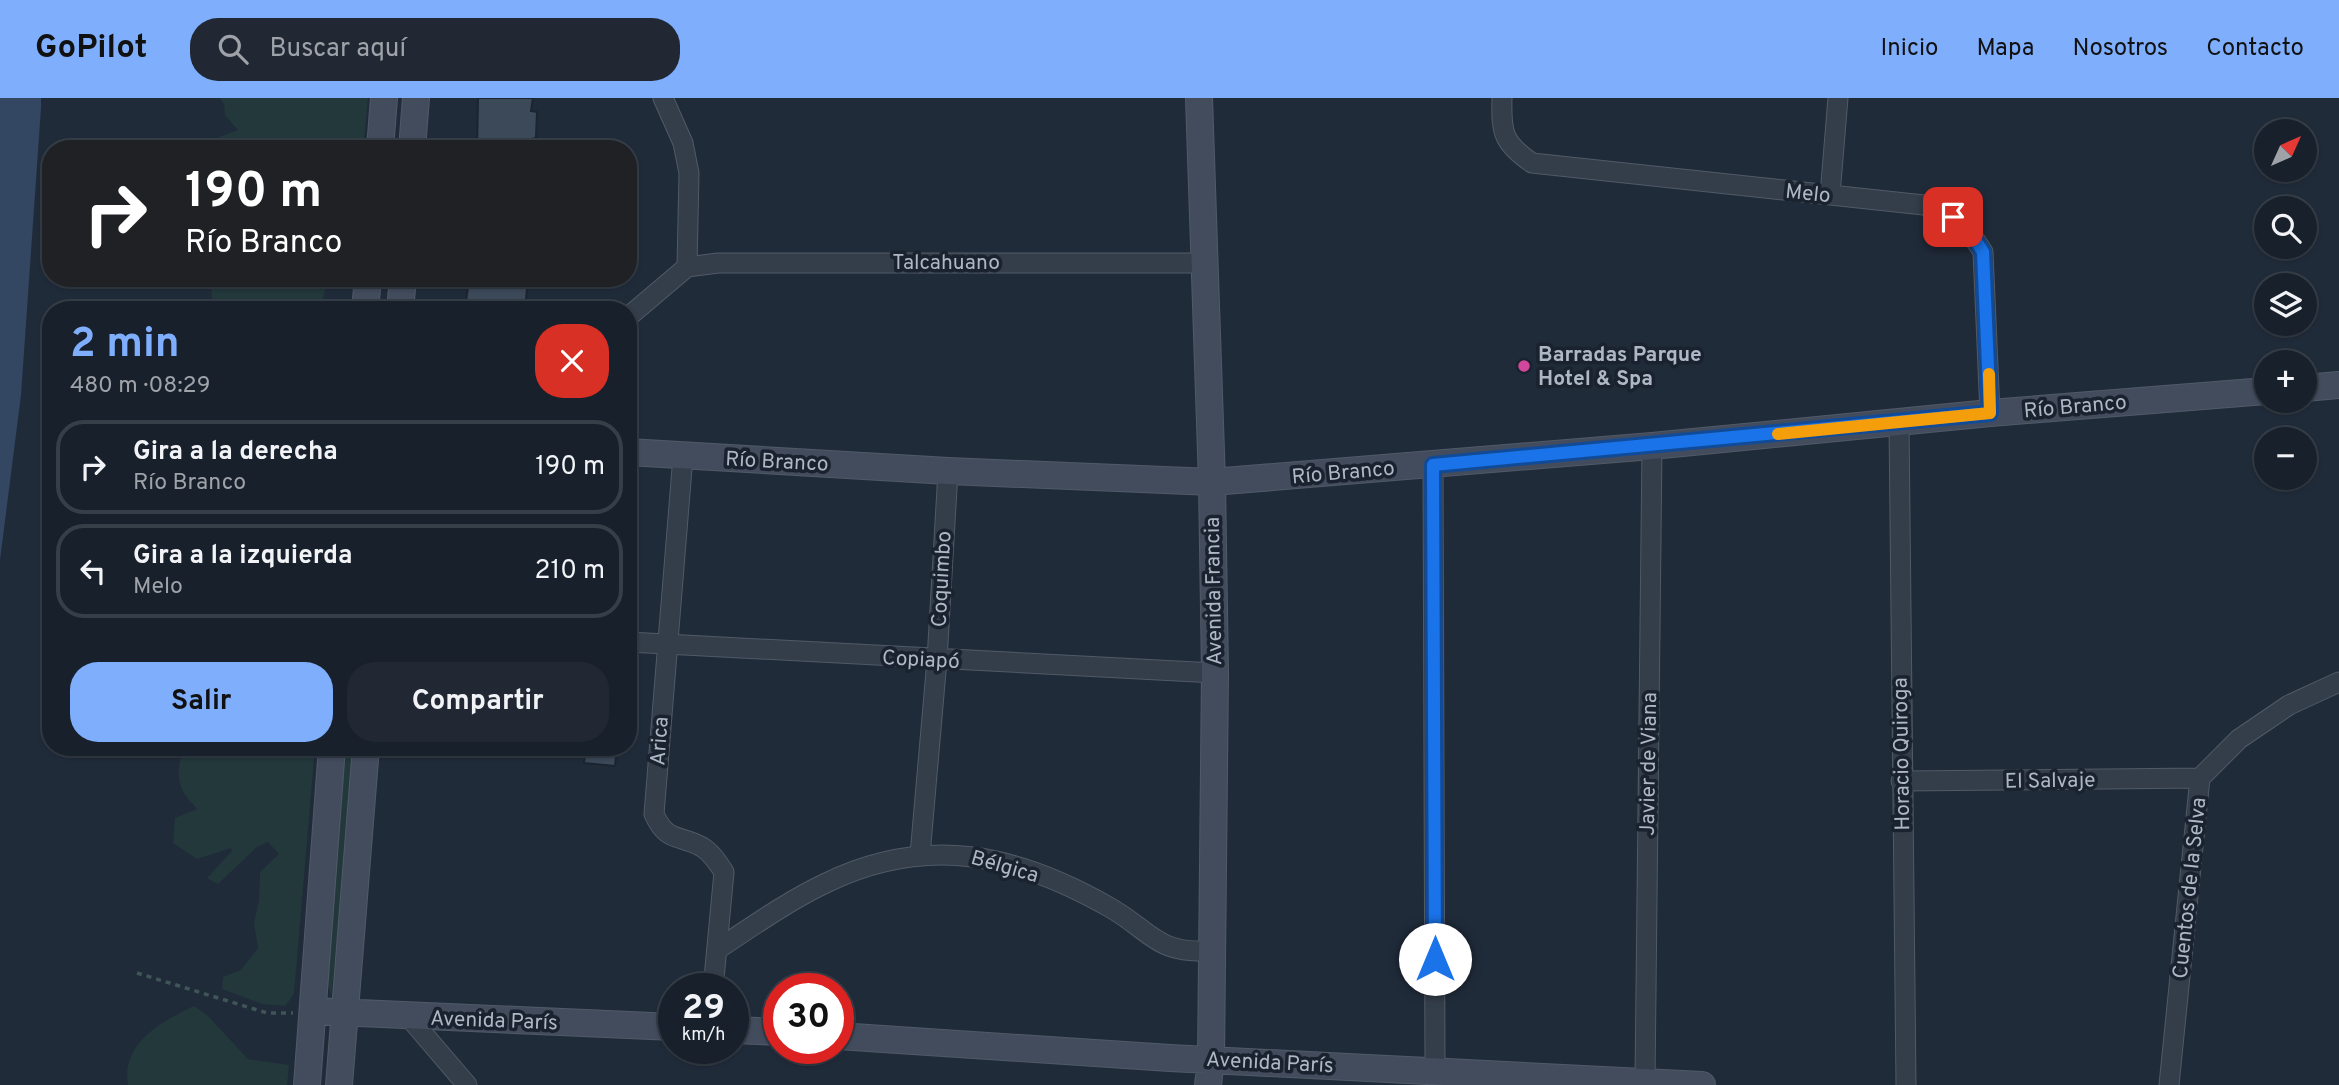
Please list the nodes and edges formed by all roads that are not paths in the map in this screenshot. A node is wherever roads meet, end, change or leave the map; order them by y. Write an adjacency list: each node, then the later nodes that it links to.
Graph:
1 (384, 98): 7 (street)
2 (416, 98): 8 (street)
3 (663, 98): 11 (street)
4 (1199, 98): 10 (street, Avenida Francia)
5 (1502, 98): 9 (street, Melo)
6 (1838, 98): 9 (street)
7 (381, 140)
8 (413, 140)
9 (1830, 195): 16 (street, Melo)
10 (1205, 263): 11 (street, Talcahuano); 23 (street, Avenida Francia)
11 (687, 267): 12 (street)
12 (637, 309)
13 (2339, 385): 14 (street)
14 (2317, 386)
15 (2254, 392): 16 (street, Río Branco)
16 (1990, 413): 17 (street, Río Branco)
17 (1899, 422): 18 (street, Río Branco); 32 (street, Horacio Quiroga)
18 (1652, 446): 21 (street, Río Branco); 44 (street, Javier de Viana)
19 (637, 453): 20 (street, Río Branco)
20 (683, 456): 22 (street, Río Branco); 25 (street, Arica)
21 (1433, 465): 23 (street, Río Branco); 42 (street)
22 (948, 471): 23 (street, Río Branco); 26 (street, Coquimbo)
23 (1212, 482): 27 (street, Avenida Francia)
24 (637, 643): 25 (street, Copiapó)
25 (667, 645): 26 (street, Copiapó); 34 (street, Arica)
26 (937, 660): 27 (street, Copiapó); 33 (street, Coquimbo)
27 (1215, 673): 35 (street, Avenida Francia)
28 (2339, 682): 31 (street, Cuentos de la Selva)
29 (331, 756): 37 (street)
30 (365, 756): 38 (street)
31 (2200, 778): 32 (street, El Salvaje); 50 (street, Cuentos de la Selva)
32 (1901, 781): 49 (street, Horacio Quiroga)
33 (920, 855): 34 (street, Bélgica); 35 (street, Bélgica)
34 (718, 949): 36 (street, Arica)
35 (1212, 951): 43 (street, Avenida Francia)
36 (715, 973)
37 (314, 1011): 38 (street, Avenida París); 45 (street)
38 (345, 1012): 39 (street, Avenida París); 46 (street)
39 (408, 1016): 40 (street, Avenida París); 47 (street)
40 (658, 1026)
41 (854, 1038): 43 (street, Avenida París)
42 (1435, 1069): 43 (street, Avenida París); 44 (street, Avenida París)
43 (1209, 1072)
44 (1630, 1082): 48 (street, Avenida París)
45 (307, 1085)
46 (340, 1085)
47 (467, 1085)
48 (1702, 1085)
49 (1906, 1085)
50 (2169, 1085)

